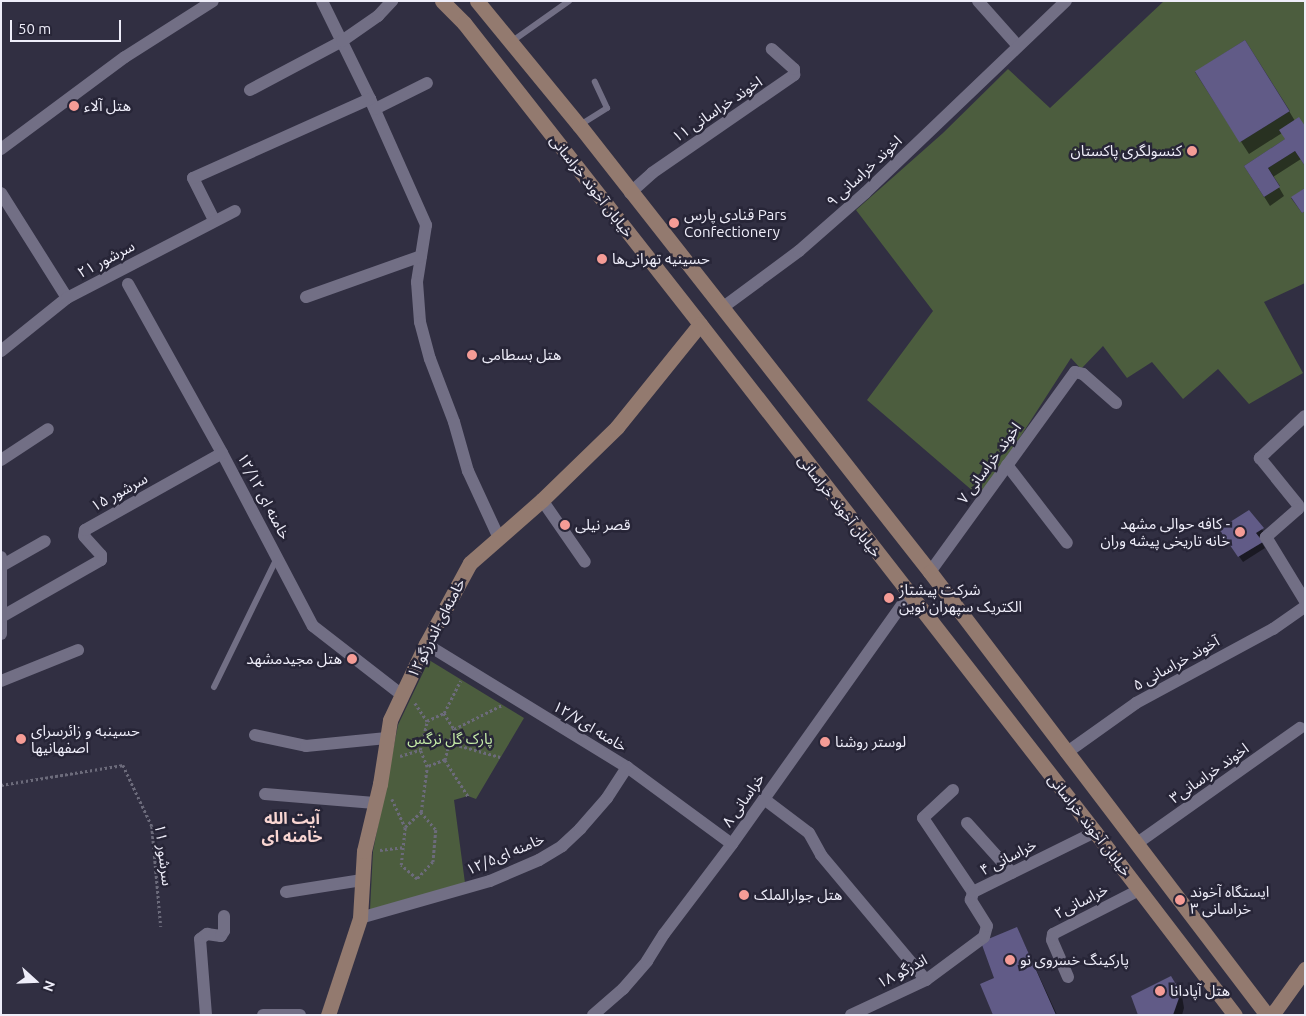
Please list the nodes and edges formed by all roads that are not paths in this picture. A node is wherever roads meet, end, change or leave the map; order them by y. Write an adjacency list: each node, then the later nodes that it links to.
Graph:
1 (213, 1): 18 (street)
2 (322, 1): 9 (street)
3 (392, 1): 9 (street)
4 (442, 1): 28 (main road, خیابان آخوند خراسانی)
5 (477, 1): 10 (main road, خیابان آخوند خراسانی)
6 (569, 1): 10 (lane)
7 (978, 1): 11 (street)
8 (1066, 1): 11 (street, اخوند خراسانی ۹)
9 (342, 40): 15 (street); 16 (street)
10 (511, 42): 17 (main road, خیابان آخوند خراسانی)
11 (1018, 46): 27 (street, اخوند خراسانی ۹)
12 (772, 49): 20 (street, اخوند خراسانی ۱۱)
13 (595, 82): 17 (lane)
14 (427, 83): 16 (street)
15 (250, 90)
16 (372, 104): 22 (street); 23 (street)
17 (579, 125): 20 (main road, خیابان آخوند خراسانی)
18 (1, 149)
19 (1, 193): 26 (street)
20 (630, 193): 27 (main road, خیابان آخوند خراسانی)
21 (235, 211): 22 (street, سرشور ۲۱)
22 (214, 220): 26 (street, سرشور ۲۱)
23 (421, 256): 25 (street); 37 (street)
24 (128, 284): 33 (street, خامنه ای ۱۲/۱۲)
25 (306, 296)
26 (67, 298): 29 (street, سرشور ۲۱)
27 (722, 308): 43 (main road, خیابان آخوند خراسانی)
28 (700, 324): 36 (main road, خامنه‌ای-اندرزگو۱۲); 44 (main road, خیابان آخوند خراسانی)
29 (1, 351)
30 (1116, 403): 35 (street, اخوند خراسانی ۷)
31 (1305, 416): 45 (street)
32 (48, 429): 34 (street)
33 (222, 453): 40 (street, خامنه ای ۱۲/۱۲); 47 (street, سرشور ۱۵)
34 (1, 460)
35 (1007, 465): 39 (street); 43 (street, اخوند خراسانی ۷)
36 (542, 500): 37 (main road, خامنه‌ای-اندرزگو۱۲); 42 (street)
37 (498, 536): 49 (main road, خامنه‌ای-اندرزگو۱۲)
38 (45, 541): 41 (street)
39 (1066, 543)
40 (278, 556): 52 (lane); 53 (street, خامنه ای ۱۲/۱۲)
41 (2, 561): 47 (street)
42 (585, 562)
43 (930, 572): 57 (main road, خیابان آخوند خراسانی)
44 (909, 595): 61 (street, خراسانی ۸); 64 (main road, خیابان آخوند خراسانی)
45 (1305, 601)
46 (1305, 607): 57 (street, آخوند خراسانی ۵)
47 (2, 617): 48 (street)
48 (1, 634)
49 (426, 644): 53 (main road, خامنه‌ای-اندرزگو۱۲); 58 (street, خامنه ای۱۲/۷)
50 (78, 650): 51 (street)
51 (1, 681)
52 (214, 687)
53 (403, 692): 56 (main road, خامنه‌ای-اندرزگو۱۲)
54 (1300, 728): 66 (street, اخوند خراسانی۳)
55 (255, 734): 56 (street)
56 (387, 738): 62 (main road, خامنه‌ای-اندرزگو۱۲)
57 (1066, 753): 66 (main road, خیابان آخوند خراسانی)
58 (626, 767): 65 (street, خامنه ای۱۲/۷); 73 (street, خامنه ای۱۲/۵)
59 (953, 790): 71 (street)
60 (265, 794): 62 (street)
61 (764, 799): 65 (street, خراسانی ۸); 77 (street)
62 (375, 804): 68 (main road, خامنه‌ای-اندرزگو۱۲)
63 (967, 823): 67 (street)
64 (1095, 832): 67 (street, خراسانی ۴); 69 (main road, خیابان آخوند خراسانی)
65 (732, 844): 82 (street, خراسانی ۸)
66 (1136, 844): 85 (main road, خیابان آخوند خراسانی)
67 (1012, 873): 71 (street, خراسانی ۴)
68 (362, 880): 70 (street); 73 (main road, خامنه‌ای-اندرزگو۱۲)
69 (1139, 890): 76 (street, خراسانی۲); 84 (main road, خیابان آخوند خراسانی)
70 (286, 892)
71 (973, 892): 74 (street, خراسانی ۴)
72 (224, 916): 78 (street)
73 (360, 918): 81 (main road, خامنه‌ای-اندرزگو۱۲)
74 (986, 931): 77 (street, اندزگو ۱۸)
75 (1305, 969): 86 (main road)
76 (1068, 977)
77 (926, 980): 83 (street, اندزگو ۱۸)
78 (206, 1015)
79 (263, 1015): 80 (street)
80 (300, 1015)
81 (328, 1015)
82 (593, 1015)
83 (850, 1015)
84 (1235, 1015)
85 (1267, 1015)
86 (1272, 1015)

